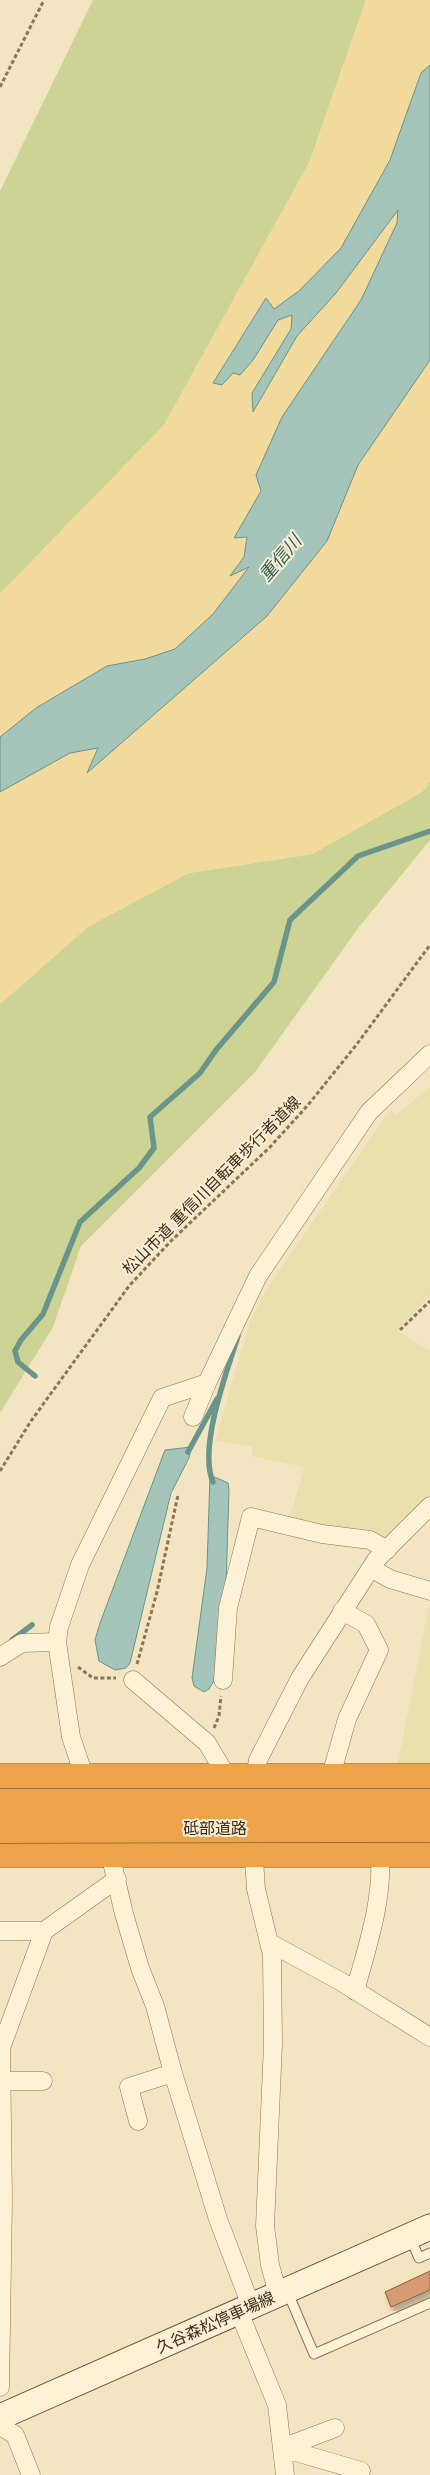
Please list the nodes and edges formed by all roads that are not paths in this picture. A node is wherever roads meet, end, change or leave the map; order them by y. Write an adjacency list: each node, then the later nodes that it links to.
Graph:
1 (430, 1054): 2 (street)
2 (206, 1383): 3 (street); 9 (street)
3 (193, 1417)
4 (430, 1506): 5 (street)
5 (387, 1550): 6 (street); 12 (street)
6 (371, 1568): 7 (street); 8 (street)
7 (430, 1591)
8 (342, 1612): 15 (street); 17 (street)
9 (58, 1648): 10 (street); 16 (street)
10 (0, 1657)
11 (133, 1680): 17 (street)
12 (223, 1680)
13 (0, 1778): 16 (highway)
14 (430, 1778): 15 (highway)
15 (330, 1779): 17 (highway)
16 (86, 1780): 17 (highway); 22 (street)
17 (241, 1780): 23 (street)
18 (430, 1802): 19 (highway, 砥部道路, bridge)
19 (0, 1803)
20 (430, 1828): 21 (highway, 砥部道路, bridge)
21 (0, 1829)
22 (111, 1852): 23 (highway); 25 (highway); 27 (street)
23 (253, 1852): 24 (highway); 30 (street)
24 (380, 1852): 26 (highway); 31 (street)
25 (0, 1853)
26 (430, 1853)
27 (117, 1879): 29 (street); 33 (street)
28 (0, 1931): 29 (street)
29 (44, 1931): 34 (street)
30 (270, 1943): 31 (street); 40 (street)
31 (355, 1991): 32 (street)
32 (430, 2037)
33 (173, 2073): 36 (street); 42 (street)
34 (0, 2081): 35 (street); 37 (street)
35 (43, 2081)
36 (138, 2121)
37 (2, 2200): 43 (street)
38 (420, 2231): 39 (lane); 40 (main road, 久谷森松停車場線)
39 (430, 2253)
40 (282, 2292): 41 (lane); 42 (main road, 久谷森松停車場線)
41 (430, 2303)
42 (245, 2309): 44 (main road, 久谷森松停車場線); 47 (street)
43 (0, 2387)
44 (0, 2417)
45 (0, 2426): 49 (street)
46 (335, 2428): 47 (street)
47 (282, 2448): 48 (street); 50 (street)
48 (361, 2471)
49 (31, 2475)
50 (285, 2475)

